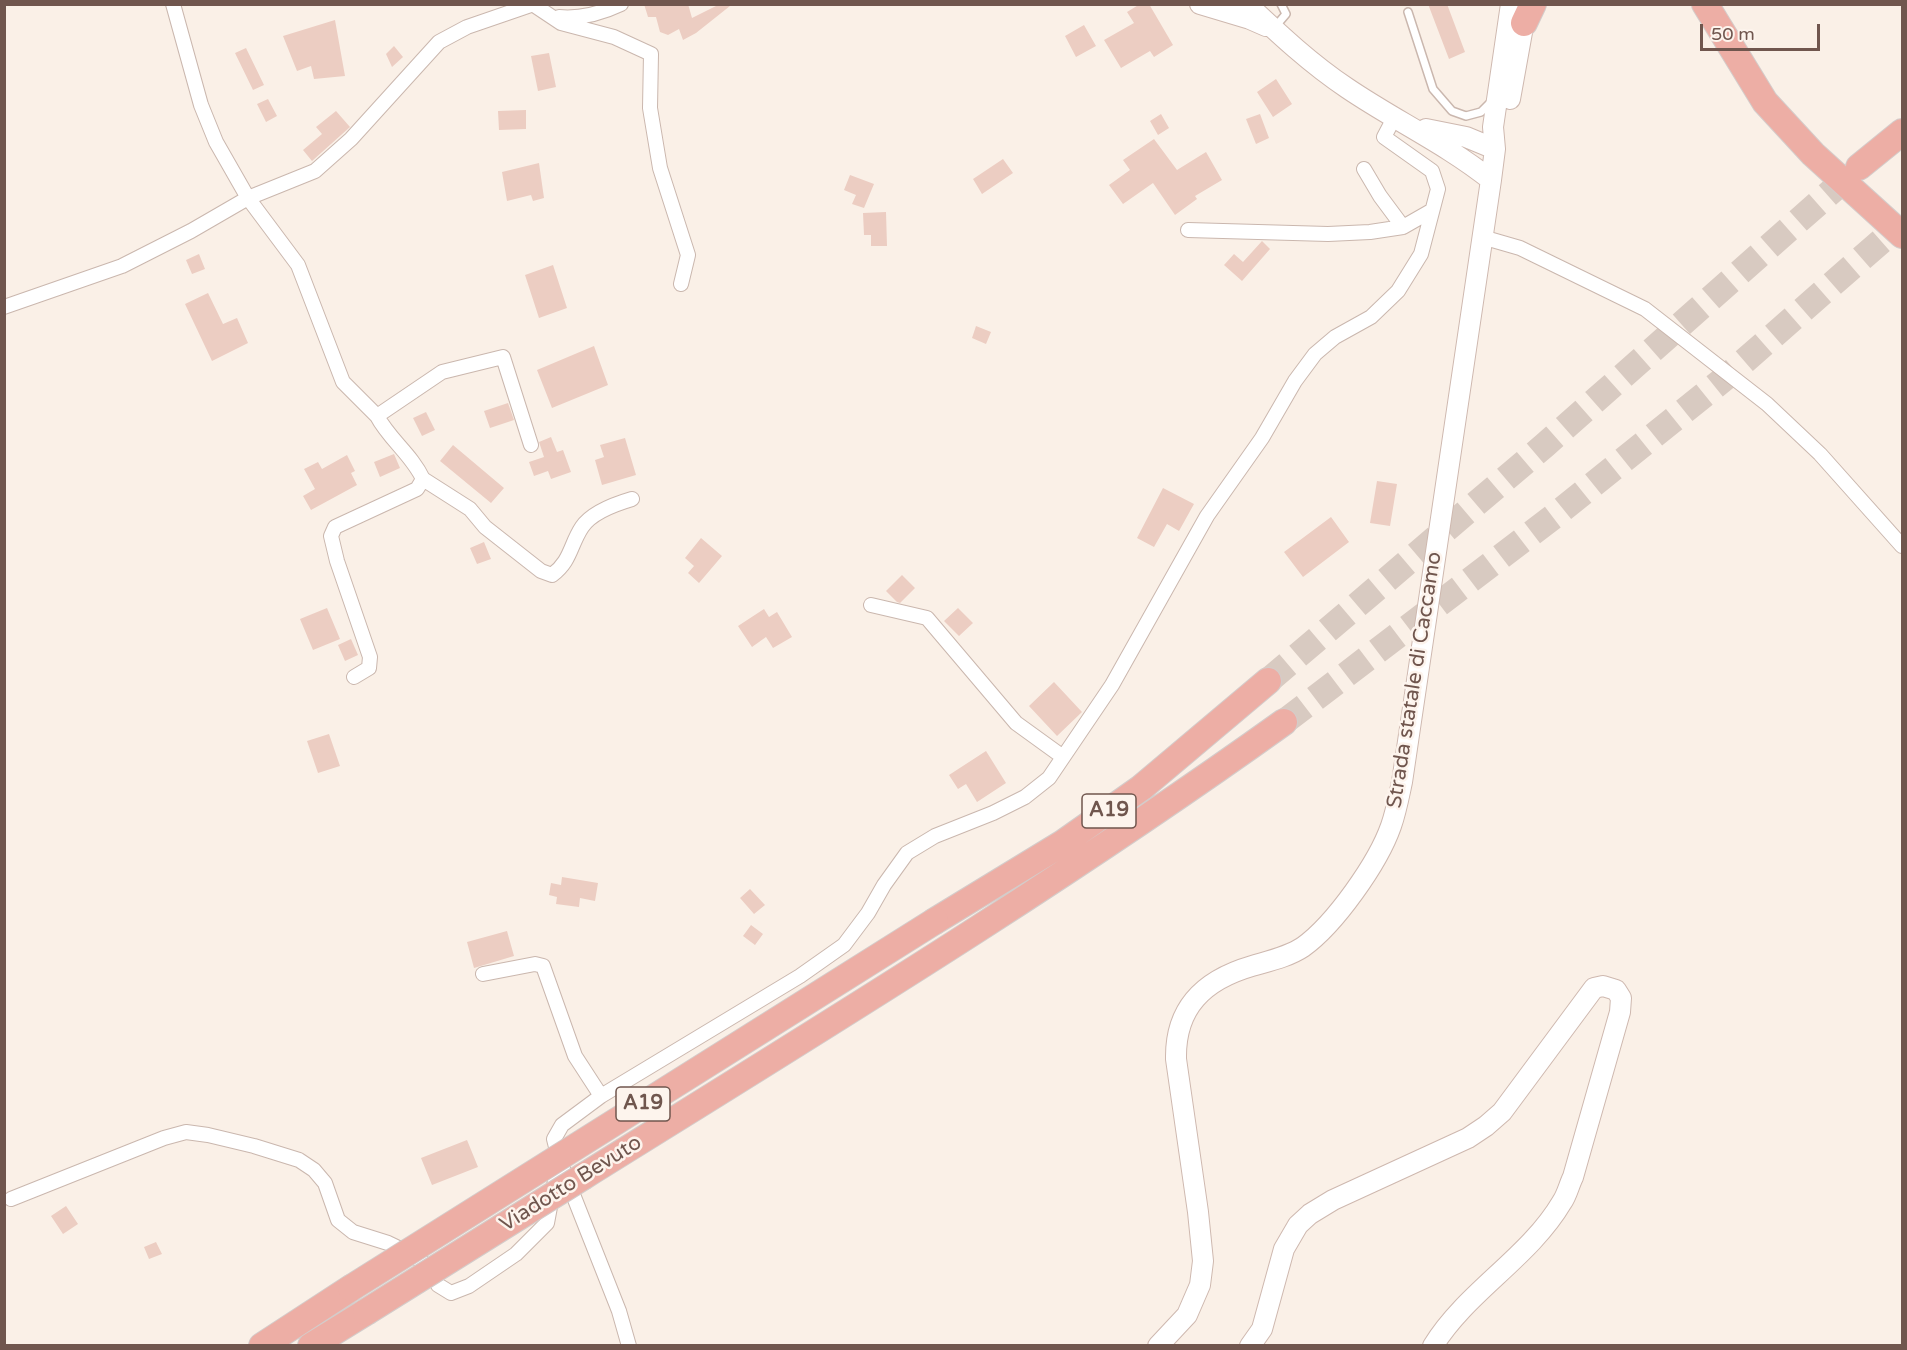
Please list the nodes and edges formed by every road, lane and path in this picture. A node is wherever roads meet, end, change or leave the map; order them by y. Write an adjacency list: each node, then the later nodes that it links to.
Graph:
1 (173, 4): 24 (street)
2 (621, 4): 11 (street)
3 (1200, 4): 12 (main road)
4 (1247, 4): 12 (main road)
5 (1281, 4): 12 (lane)
6 (1705, 4): 13 (highway)
7 (1715, 4): 13 (highway)
8 (534, 5): 11 (street); 24 (street)
9 (1524, 9): 14 (main road, Strada statale di Caccamo); 19 (main road, Strada statale di Caccamo)
10 (1408, 12): 14 (lane)
11 (553, 16): 30 (street)
12 (1274, 29): 15 (main road)
13 (1733, 50): 28 (highway)
14 (1498, 95): 16 (main road, Strada statale di Caccamo)
15 (1402, 121): 18 (main road); 20 (main road); 25 (street)
16 (1493, 127): 18 (main road); 19 (main road, Strada statale di Caccamo)
17 (1899, 135): 21 (highway)
18 (1466, 137): 19 (main road)
19 (1495, 149): 20 (main road); 23 (main road, Strada statale di Caccamo)
20 (1464, 158): 23 (main road)
21 (1859, 167)
22 (1364, 169): 26 (street)
23 (1491, 180): 29 (main road, Strada statale di Caccamo)
24 (248, 198): 31 (street); 32 (street)
25 (1431, 211): 26 (street); 41 (street)
26 (1403, 227): 27 (street)
27 (1188, 230)
28 (1902, 235)
29 (1482, 237): 36 (street); 49 (main road, Strada statale di Caccamo)
30 (681, 284)
31 (4, 307)
32 (377, 416): 33 (street); 34 (street)
33 (531, 445)
34 (423, 478): 35 (street); 38 (street)
35 (632, 499)
36 (1902, 546)
37 (871, 605): 41 (street)
38 (354, 677)
39 (1268, 681): 46 (highway, Viadotto Bevuto / A19, bridge)
40 (1284, 722): 47 (highway, Viadotto Bevuto / A19, bridge)
41 (1063, 758): 43 (street)
42 (483, 974): 43 (street)
43 (601, 1095): 44 (street)
44 (559, 1159): 45 (street); 48 (street)
45 (11, 1199)
46 (262, 1346)
47 (311, 1346)
48 (629, 1346)
49 (1158, 1346)
50 (1250, 1346): 51 (main road)
51 (1433, 1346)

